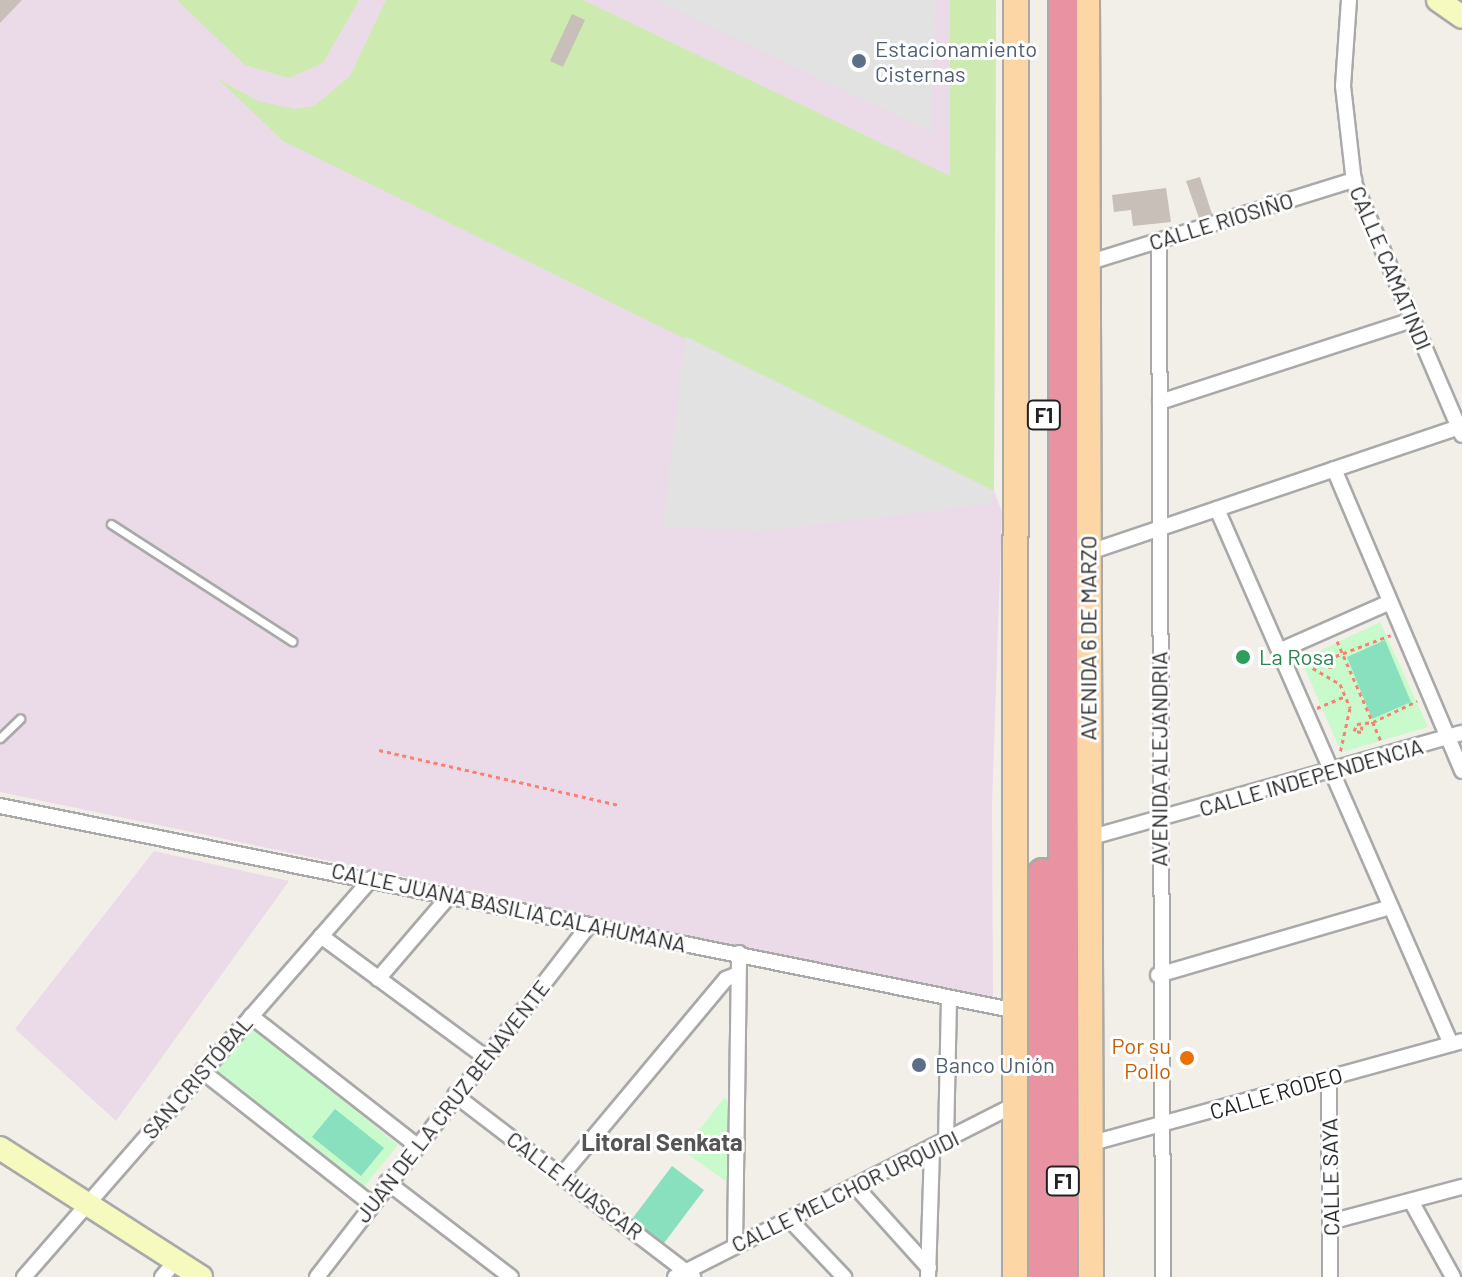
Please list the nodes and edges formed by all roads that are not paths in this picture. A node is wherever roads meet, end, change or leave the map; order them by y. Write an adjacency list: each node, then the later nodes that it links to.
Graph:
1 (1016, 0): 40 (main road)
2 (1044, 0): 73 (highway, AVENIDA 6 DE MARZO / F1)
3 (1063, 0): 74 (highway, AVENIDA 6 DE MARZO / F1)
4 (1087, 0): 10 (main road, AVENIDA 6 DE MARZO)
5 (1349, 0): 8 (street, CALLE CAMATINDI)
6 (1438, 0): 7 (street)
7 (1462, 17)
8 (1354, 180): 9 (street, CALLE RIOSIÑO); 11 (street, CALLE CAMATINDI)
9 (1159, 240): 10 (street, CALLE RIOSIÑO); 12 (street, AVENIDA ALEJANDRIA)
10 (1087, 263): 18 (main road, AVENIDA 6 DE MARZO)
11 (1412, 320): 12 (street); 13 (street, CALLE CAMATINDI)
12 (1160, 402): 17 (street, AVENIDA ALEJANDRIA)
13 (1460, 431): 14 (street)
14 (1334, 469): 15 (street); 19 (street)
15 (1217, 509): 17 (street); 21 (street)
16 (111, 524): 20 (lane)
17 (1160, 528): 18 (street); 28 (street, AVENIDA ALEJANDRIA)
18 (1087, 553): 29 (main road, AVENIDA 6 DE MARZO)
19 (1388, 603): 21 (street); 23 (street)
20 (292, 641)
21 (1279, 651): 26 (street)
22 (20, 719): 24 (lane)
23 (1455, 735): 25 (street); 26 (street, CALLE INDEPENDENCIA)
24 (0, 738)
25 (1462, 771)
26 (1334, 772): 28 (street, CALLE INDEPENDENCIA); 32 (street)
27 (0, 806): 30 (street, CALLE JUANA BASILIA CALAHUMANA)
28 (1160, 820): 29 (street, CALLE INDEPENDENCIA); 37 (street, AVENIDA ALEJANDRIA)
29 (1088, 838): 50 (main road, AVENIDA 6 DE MARZO)
30 (372, 878): 31 (street, CALLE JUANA BASILIA CALAHUMANA); 34 (street, SAN CRISTÓBAL)
31 (450, 895): 33 (street, CALLE JUANA BASILIA CALAHUMANA); 38 (street)
32 (1390, 907): 37 (street); 42 (street)
33 (588, 926): 35 (street, CALLE JUANA BASILIA CALAHUMANA); 43 (street, JUAN DE LA CRUZ BENAVENTE)
34 (321, 936): 38 (street); 41 (street, SAN CRISTÓBAL)
35 (739, 953): 36 (street); 39 (street, CALLE JUANA BASILIA CALAHUMANA)
36 (738, 974): 54 (street); 63 (street)
37 (1158, 975): 48 (street, AVENIDA ALEJANDRIA)
38 (378, 979): 43 (street)
39 (949, 999): 40 (street, CALLE JUANA BASILIA CALAHUMANA); 49 (street)
40 (1017, 1011): 47 (main road)
41 (251, 1016): 44 (street, SAN CRISTÓBAL); 51 (street)
42 (1457, 1043): 45 (street, CALLE RODEO)
43 (485, 1057): 46 (street, JUAN DE LA CRUZ BENAVENTE)
44 (202, 1071): 59 (street); 60 (street, SAN CRISTÓBAL)
45 (1329, 1078): 48 (street, CALLE RODEO); 62 (street, CALLE SAYA)
46 (455, 1095): 51 (street, JUAN DE LA CRUZ BENAVENTE); 54 (street, CALLE HUASCAR)
47 (1016, 1104): 49 (street, CALLE MELCHOR URQUIDI); 72 (main road)
48 (1161, 1127): 50 (street, CALLE RODEO); 76 (street, AVENIDA ALEJANDRIA)
49 (946, 1142): 53 (street, CALLE MELCHOR URQUIDI)
50 (1089, 1144): 75 (main road, AVENIDA 6 DE MARZO)
51 (416, 1145): 55 (street, JUAN DE LA CRUZ BENAVENTE)
52 (0, 1148): 60 (street)
53 (932, 1150): 56 (street, CALLE MELCHOR URQUIDI); 65 (street)
54 (562, 1175): 66 (street, CALLE HUASCAR)
55 (387, 1182): 59 (street, JUAN DE LA CRUZ BENAVENTE); 70 (street)
56 (856, 1187): 61 (street, CALLE MELCHOR URQUIDI); 65 (street)
57 (1462, 1187): 58 (street)
58 (1411, 1201): 62 (street); 78 (street)
59 (370, 1203): 69 (street, JUAN DE LA CRUZ BENAVENTE)
60 (83, 1205): 64 (street); 67 (street, SAN CRISTÓBAL)
61 (790, 1220): 63 (street, CALLE MELCHOR URQUIDI); 71 (street)
62 (1330, 1222): 77 (street, CALLE SAYA)
63 (735, 1246): 66 (street, CALLE MELCHOR URQUIDI)
64 (168, 1270): 68 (street)
65 (928, 1272)
66 (684, 1274)
67 (24, 1277)
68 (201, 1277)
69 (317, 1277)
70 (511, 1277)
71 (844, 1277)
72 (1015, 1277)
73 (1043, 1277)
74 (1063, 1277)
75 (1091, 1277)
76 (1163, 1277)
77 (1330, 1277)
78 (1453, 1277)

